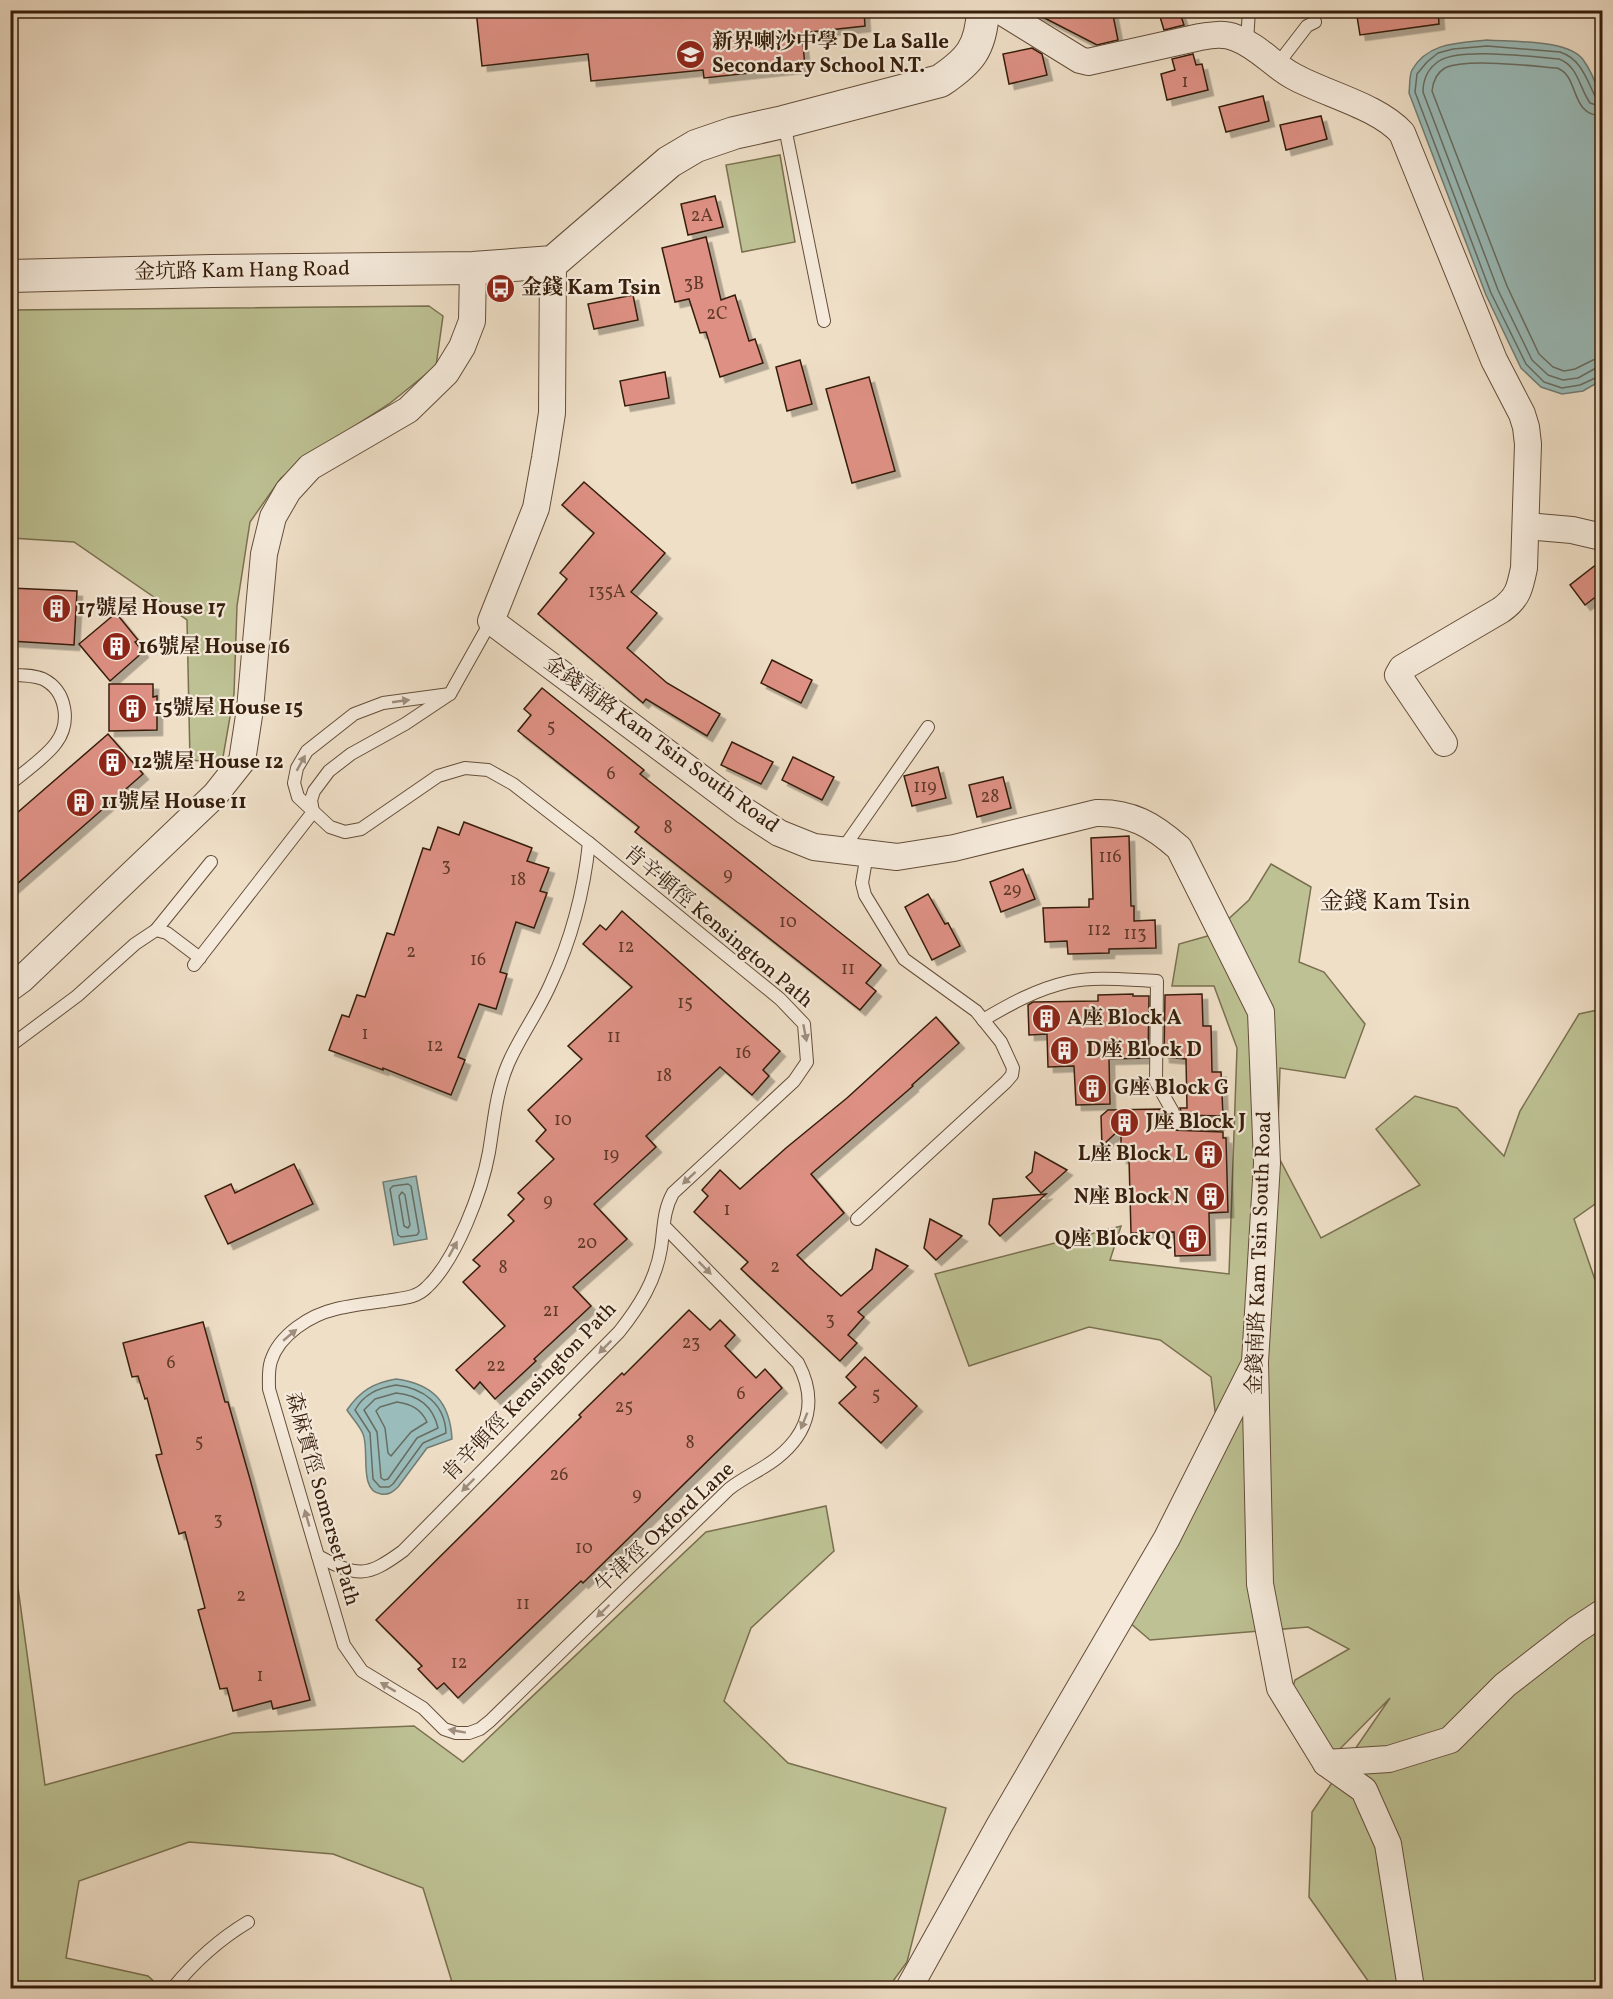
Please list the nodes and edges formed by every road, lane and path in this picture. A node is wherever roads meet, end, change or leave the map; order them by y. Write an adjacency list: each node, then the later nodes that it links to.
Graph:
1 (983, 10): 7 (street)
2 (999, 10): 5 (street)
3 (1249, 10): 5 (lane)
4 (1315, 22): 6 (lane)
5 (1247, 42): 6 (street)
6 (1277, 65): 12 (street)
7 (783, 122): 8 (street); 11 (lane)
8 (553, 262): 9 (street, 金坑路 Kam Hang Road); 14 (street)
9 (473, 268): 10 (street, 金坑路 Kam Hang Road); 26 (street)
10 (10, 276)
11 (824, 321)
12 (1526, 526): 13 (street); 18 (street)
13 (1602, 537)
14 (491, 621): 16 (lane); 22 (street, 金錢南路 Kam Tsin South Road)
15 (10, 675): 19 (lane)
16 (450, 694): 20 (lane); 20 (lane, 肯辛頓徑 Kensington Path, one-way to 16)
17 (927, 727): 22 (lane)
18 (1444, 742)
19 (10, 784)
20 (314, 812): 21 (lane, 肯辛頓徑 Kensington Path); 25 (lane)
21 (589, 843): 31 (lane, 肯辛頓徑 Kensington Path, one-way to 31); 33 (lane, 森麻實徑 Somerset Path, one-way to 21)
22 (842, 850): 23 (street, 金錢南路 Kam Tsin South Road)
23 (867, 854): 27 (lane); 32 (street, 金錢南路 Kam Tsin South Road)
24 (211, 862): 25 (lane)
25 (156, 930): 28 (lane)
26 (10, 988)
27 (983, 1020): 29 (lane); 30 (lane)
28 (10, 1046)
29 (1222, 1124)
30 (857, 1220)
31 (664, 1226): 33 (lane, 肯辛頓徑 Kensington Path, one-way to 33); 35 (lane, 牛津徑 Oxford Lane, one-way to 35)
32 (1256, 1362): 36 (street, 金錢南路 Kam Tsin South Road); 39 (street)
33 (318, 1556): 35 (lane, 森麻實徑 Somerset Path, one-way to 33)
34 (1602, 1613): 36 (street)
35 (435, 1722)
36 (1326, 1763): 40 (street, 金錢南路 Kam Tsin South Road)
37 (248, 1922): 38 (lane)
38 (172, 1989)
39 (909, 1989)
40 (1411, 1989)

